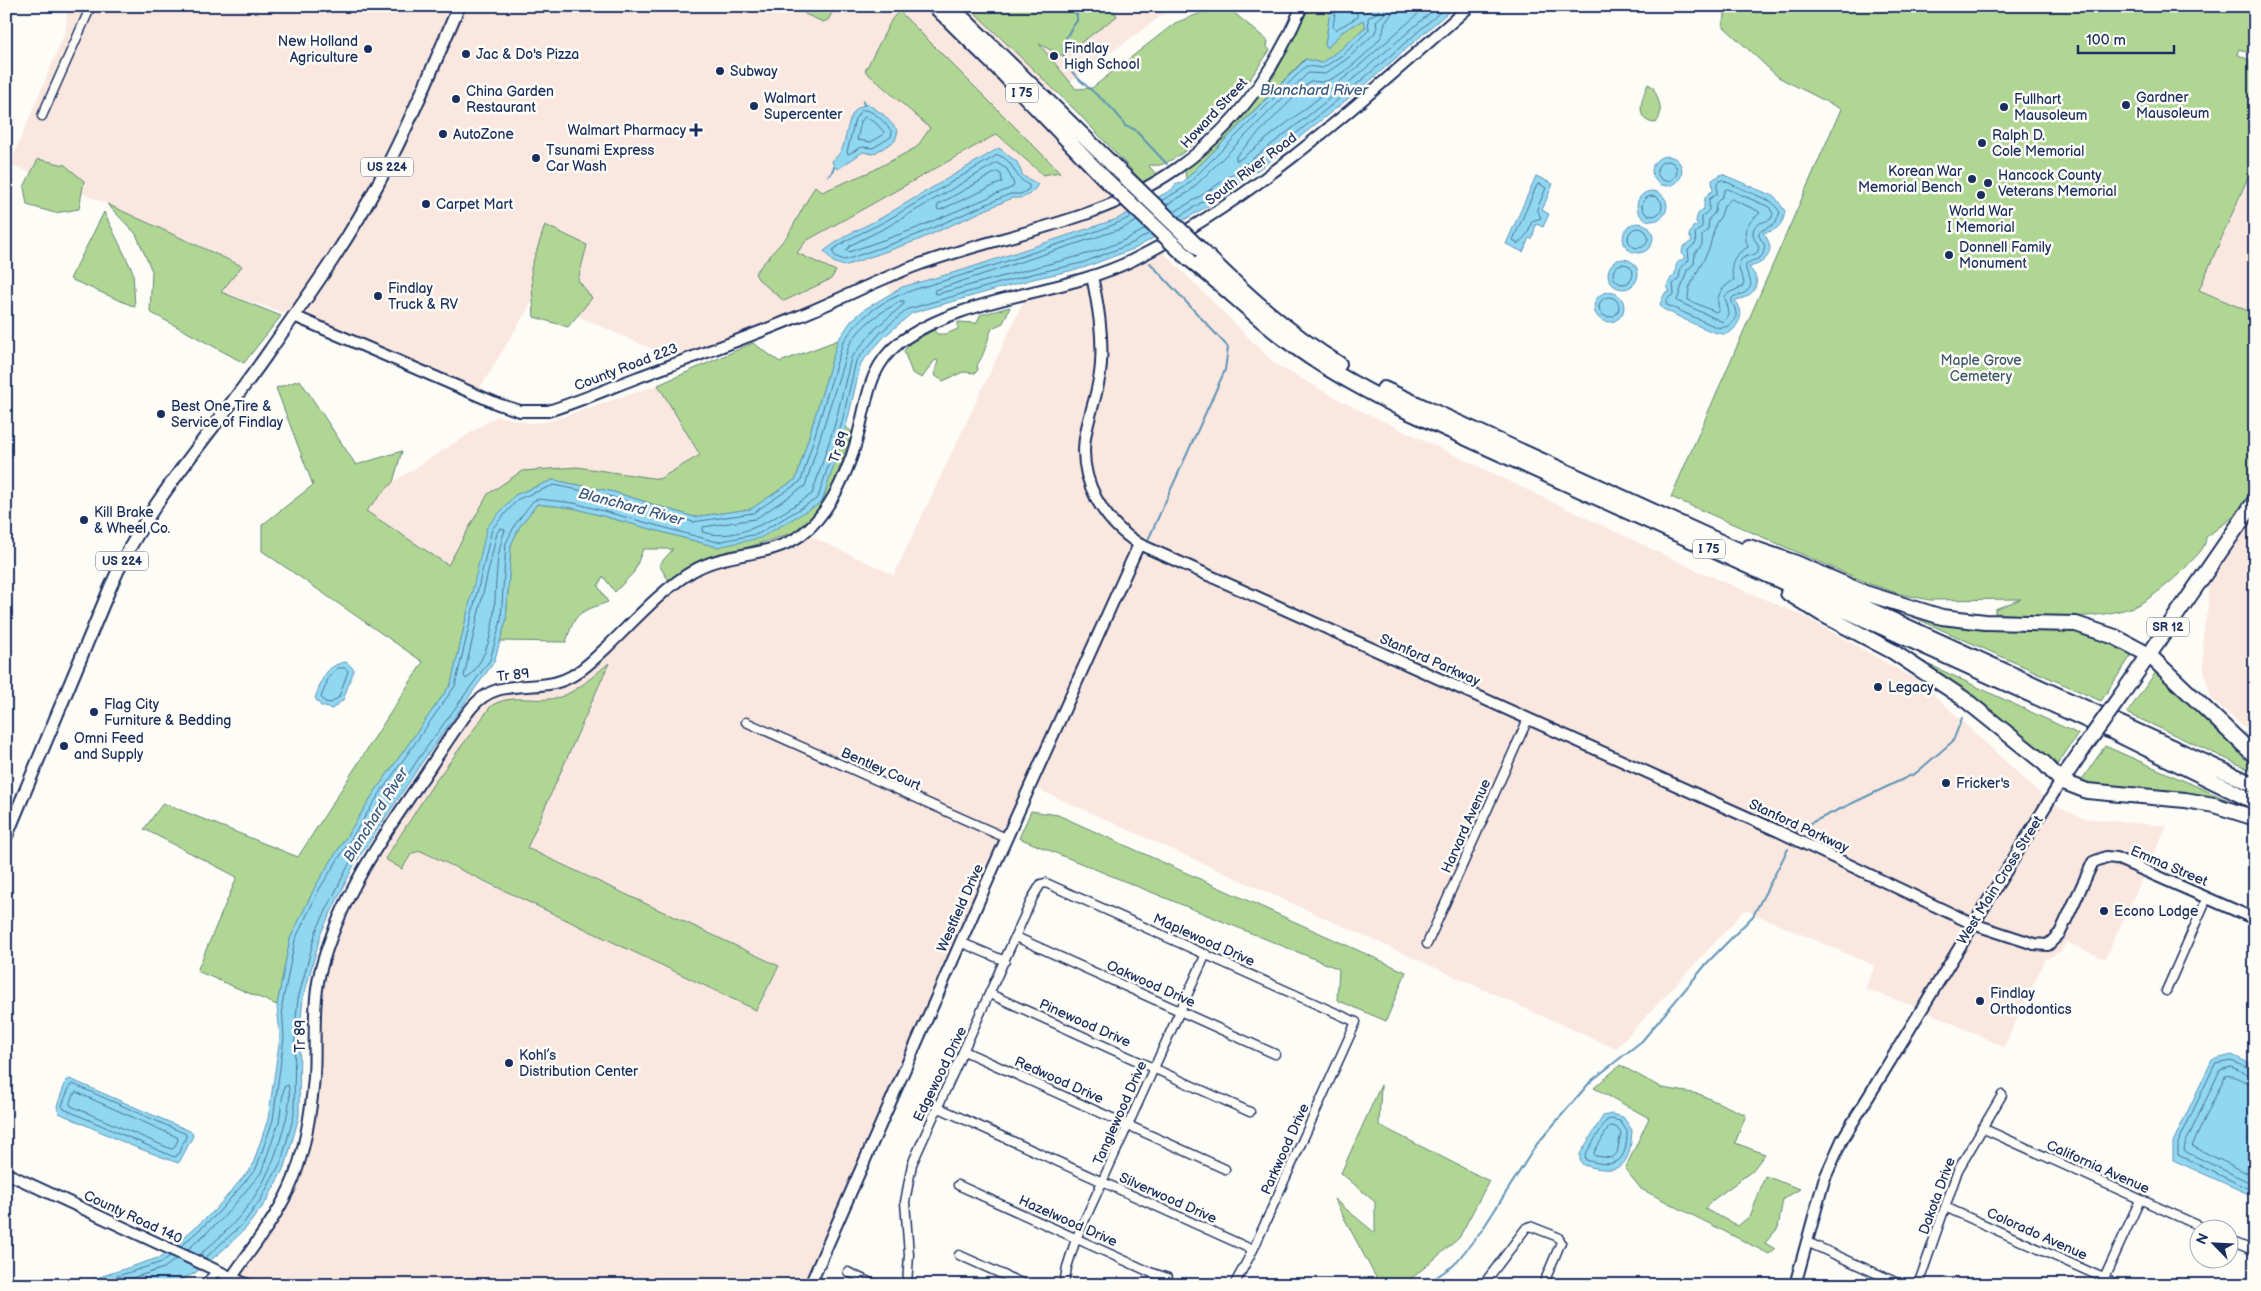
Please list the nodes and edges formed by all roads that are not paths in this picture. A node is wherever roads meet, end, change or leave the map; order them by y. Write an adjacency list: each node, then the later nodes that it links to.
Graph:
1 (91, 6): 7 (street)
2 (459, 6): 11 (main road, US 224)
3 (935, 6): 15 (highway, I 75, bridge)
4 (950, 6): 13 (highway, I 75, bridge)
5 (1302, 6): 8 (street, Howard Street)
6 (1470, 6): 9 (street, South River Road)
7 (42, 116)
8 (968, 248): 11 (street, County Road 223)
9 (1092, 276): 10 (street, South River Road); 14 (street, Stanford Parkway)
10 (1015, 296): 63 (street, Tr 89)
11 (294, 316): 23 (main road, US 224)
12 (2254, 504): 16 (highway, West Main Cross Street / SR 12)
13 (1689, 529): 16 (highway); 21 (highway, I 75)
14 (1139, 544): 17 (street, Stanford Parkway); 26 (street, Westfield Drive)
15 (1700, 545): 20 (highway); 22 (highway, I 75)
16 (2149, 655): 19 (highway); 20 (highway, West Main Cross Street / SR 12, bridge)
17 (1528, 719): 30 (street, Stanford Parkway); 33 (street, Harvard Avenue)
18 (746, 722): 26 (street, Bentley Court)
19 (2255, 756)
20 (2061, 781): 24 (highway); 30 (street, West Main Cross Street / SR 12)
21 (2255, 785)
22 (2255, 802)
23 (11, 812): 25 (main road, US 224)
24 (2255, 818)
25 (6, 837)
26 (1006, 838): 32 (street, Westfield Drive)
27 (1041, 884): 31 (street, Edgewood Drive); 34 (street, Maplewood Drive)
28 (2207, 898): 29 (street, Emma Street); 30 (street, Emma Street); 36 (street)
29 (2255, 919)
30 (1973, 924): 56 (street, West Main Cross Street / SR 12)
31 (1016, 937): 35 (street, Edgewood Drive); 38 (street, Oakwood Drive)
32 (960, 942): 35 (street); 68 (street, Westfield Drive)
33 (1426, 944)
34 (1206, 954): 38 (street, Tanglewood Drive); 39 (street, Maplewood Drive)
35 (1005, 962): 37 (street, Edgewood Drive)
36 (2166, 991)
37 (990, 994): 40 (street, Edgewood Drive); 42 (street, Pinewood Drive)
38 (1180, 1011): 41 (street, Oakwood Drive); 42 (street, Tanglewood Drive)
39 (1356, 1022): 58 (street, Parkwood Drive)
40 (964, 1051): 44 (street, Edgewood Drive); 46 (street, Redwood Drive)
41 (1275, 1054)
42 (1154, 1068): 45 (street, Pinewood Drive); 46 (street, Tanglewood Drive)
43 (2002, 1095): 47 (street, Dakota Drive)
44 (937, 1107): 50 (street, Silverwood Drive); 70 (street, Edgewood Drive)
45 (1250, 1112)
46 (1128, 1125): 48 (street, Redwood Drive); 50 (street, Tanglewood Drive)
47 (1982, 1128): 52 (street, California Avenue); 53 (street, Dakota Drive)
48 (1225, 1169)
49 (6, 1173): 61 (street, County Road 140)
50 (1102, 1182): 55 (street, Tanglewood Drive); 58 (street, Silverwood Drive)
51 (958, 1185): 55 (street, Hazelwood Drive)
52 (2140, 1200): 54 (street, California Avenue); 65 (street)
53 (1945, 1207): 65 (street, Colorado Avenue); 78 (street, Dakota Drive)
54 (2188, 1221)
55 (1076, 1238): 64 (street, Hazelwood Drive); 72 (street, Tanglewood Drive)
56 (1807, 1242): 76 (street, West Main Cross Street / SR 12); 77 (street)
57 (2238, 1244): 59 (street)
58 (1253, 1250): 73 (street, Parkwood Drive)
59 (2255, 1252)
60 (959, 1255): 71 (street)
61 (213, 1269): 63 (street, County Road 140); 66 (street)
62 (848, 1272): 69 (street)
63 (232, 1277): 67 (street, County Road 140)
64 (1168, 1278)
65 (2103, 1282): 79 (street, Colorado Avenue)
66 (204, 1285)
67 (248, 1285)
68 (810, 1285)
69 (875, 1285)
70 (906, 1285)
71 (1026, 1285)
72 (1064, 1285)
73 (1234, 1285)
74 (1483, 1285): 75 (street)
75 (1543, 1285)
76 (1796, 1285)
77 (1902, 1285)
78 (1918, 1285)
79 (2119, 1285)

